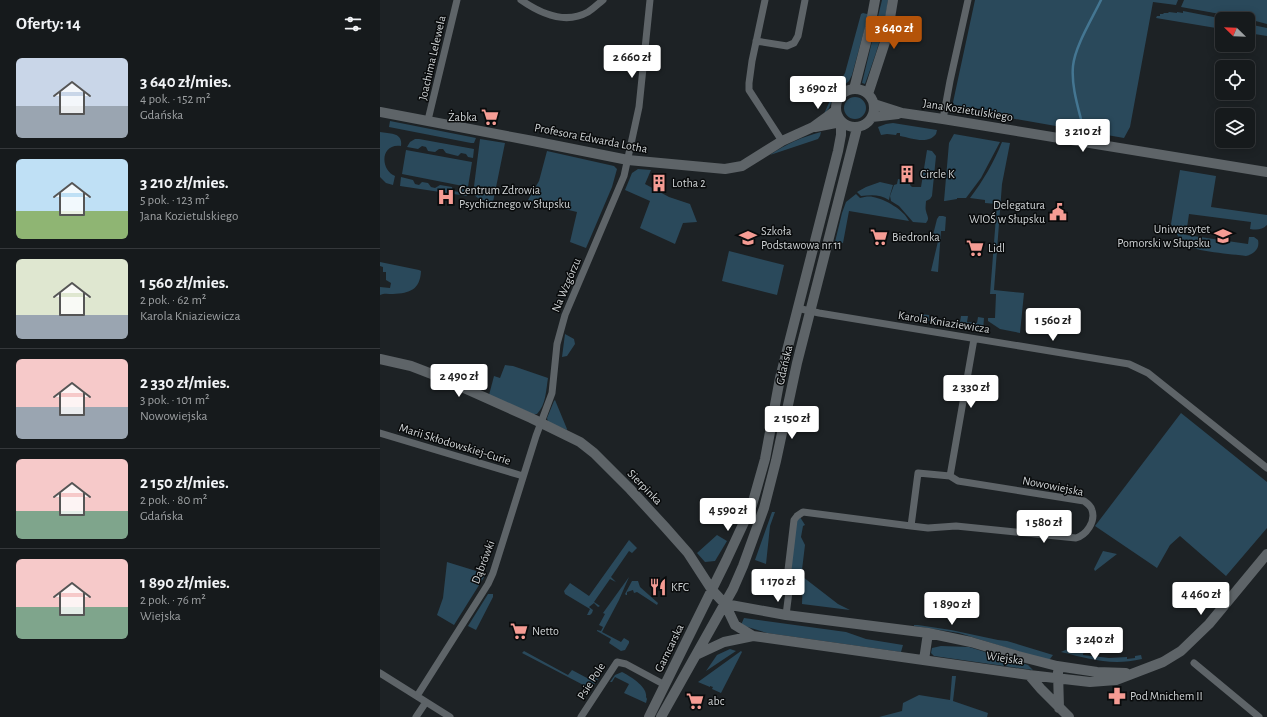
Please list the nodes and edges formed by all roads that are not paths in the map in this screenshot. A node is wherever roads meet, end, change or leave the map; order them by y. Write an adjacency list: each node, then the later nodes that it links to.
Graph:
1 (457, 0): 19 (street, Joachima Lelewela)
2 (521, 0): 3 (street)
3 (603, 0)
4 (650, 0): 24 (street, Na Wzgórzu)
5 (765, 0): 10 (street)
6 (805, 0): 10 (street)
7 (876, 0): 11 (main road)
8 (893, 0): 12 (main road)
9 (968, 0): 18 (street)
10 (756, 41): 23 (street)
11 (854, 89): 12 (main road); 14 (main road)
12 (868, 94): 13 (main road)
13 (874, 104): 16 (main road, Jana Kozietulskiego); 17 (main road)
14 (835, 111): 20 (main road); 21 (main road, Profesora Edwarda Lotha)
15 (380, 112): 19 (main road, Profesora Edwarda Lotha)
16 (902, 113): 17 (main road, Jana Kozietulskiego); 18 (main road, Jana Kozietulskiego)
17 (872, 117): 22 (main road)
18 (943, 119): 25 (main road, Jana Kozietulskiego)
19 (428, 120): 24 (main road, Profesora Edwarda Lotha)
20 (841, 122): 21 (main road, Profesora Edwarda Lotha); 22 (main road); 26 (main road, Gdańska)
21 (813, 127): 23 (main road, Profesora Edwarda Lotha)
22 (857, 128): 27 (main road, Gdańska)
23 (782, 142): 24 (main road, Profesora Edwarda Lotha)
24 (628, 160): 30 (street, Na Wzgórzu)
25 (1267, 172)
26 (797, 308): 27 (street, Karola Kniaziewicza); 37 (main road, Gdańska)
27 (810, 311): 28 (street, Karola Kniaziewicza); 38 (main road, Gdańska)
28 (974, 339): 32 (street, Karola Kniaziewicza); 34 (street)
29 (380, 359): 30 (main road, Sierpinka)
30 (541, 423): 33 (street, Dąbrówki); 37 (main road, Sierpinka)
31 (380, 433): 33 (street, Marii Skłodowskiej-Curie)
32 (1267, 468)
33 (523, 476): 51 (street, Dąbrówki)
34 (950, 476): 35 (street, Nowowiejska); 35 (street, Nowowiejska)
35 (911, 526): 39 (street, Nowowiejska)
36 (1267, 554): 47 (main road)
37 (712, 590): 38 (main road, Wiejska); 50 (main road, Garncarska)
38 (725, 604): 39 (main road, Wiejska); 41 (main road, Wiejska); 42 (main road, Garncarska)
39 (786, 615): 40 (main road, Wiejska)
40 (928, 632): 43 (main road); 45 (main road, Wiejska)
41 (753, 636): 42 (main road, Wiejska); 43 (main road, Wiejska)
42 (696, 655): 58 (main road, Garncarska)
43 (924, 660): 48 (main road, Wiejska)
44 (1194, 663): 60 (street)
45 (1057, 666): 47 (main road, Wiejska); 49 (main road)
46 (380, 673): 51 (street)
47 (1130, 673): 49 (main road, Wiejska)
48 (1028, 675): 49 (main road, Wiejska); 53 (main road)
49 (1058, 678): 53 (main road)
50 (665, 685): 56 (street, Psie Pole); 57 (main road, Garncarska)
51 (417, 696): 52 (street)
52 (426, 702): 54 (street); 55 (street)
53 (1059, 708): 59 (main road)
54 (416, 717)
55 (450, 717)
56 (581, 717)
57 (649, 717)
58 (661, 717)
59 (1069, 717)
60 (1258, 717)

